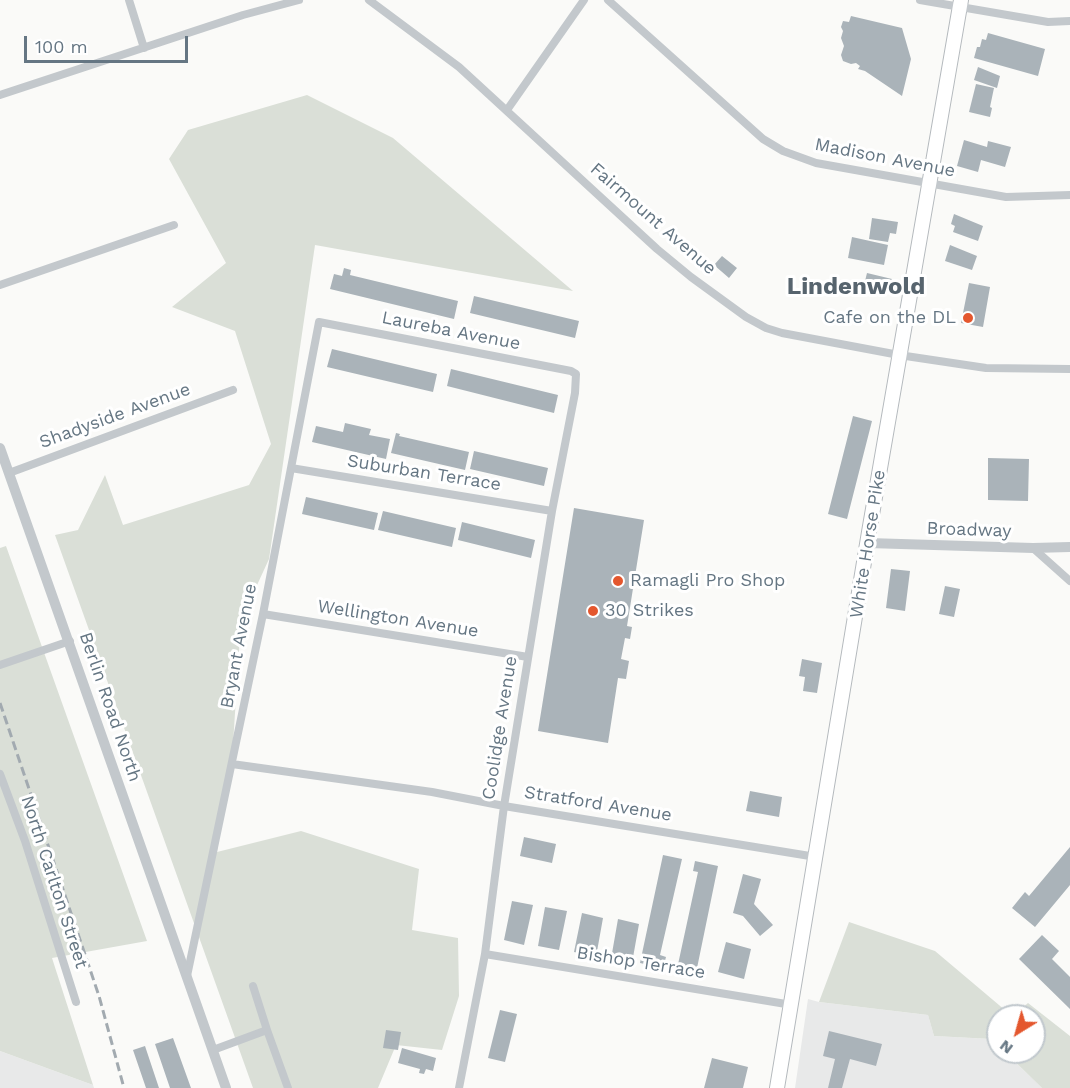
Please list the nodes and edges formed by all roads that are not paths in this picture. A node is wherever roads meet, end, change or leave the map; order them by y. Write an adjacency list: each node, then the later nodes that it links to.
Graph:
1 (129, 0): 9 (street)
2 (299, 0): 9 (street)
3 (369, 0): 11 (street, Fairmount Avenue)
4 (584, 0): 11 (street)
5 (608, 0): 12 (street, Madison Avenue)
6 (920, 0): 7 (street)
7 (960, 4): 8 (street); 12 (highway, White Horse Pike)
8 (1070, 21)
9 (144, 48): 10 (street)
10 (0, 95)
11 (507, 110): 17 (street, Fairmount Avenue)
12 (930, 183): 13 (street, Madison Avenue); 17 (highway, White Horse Pike)
13 (1070, 195)
14 (174, 225): 15 (street)
15 (0, 285)
16 (319, 322): 19 (street, Laureba Avenue); 22 (street, Bryant Avenue)
17 (899, 356): 18 (street, Fairmount Avenue); 25 (highway, White Horse Pike)
18 (1070, 369)
19 (576, 374): 24 (street, Coolidge Avenue)
20 (233, 390): 23 (street, Shadyside Avenue)
21 (0, 448): 23 (street, Berlin Road North)
22 (291, 468): 24 (street, Suburban Terrace); 29 (street, Bryant Avenue)
23 (9, 474): 30 (street, Berlin Road North)
24 (552, 511): 31 (street, Coolidge Avenue)
25 (868, 543): 27 (street, Broadway); 36 (highway, White Horse Pike)
26 (1070, 547): 27 (street, Broadway)
27 (1033, 548): 28 (street)
28 (1070, 581)
29 (263, 614): 31 (street, Wellington Avenue); 33 (street, Bryant Avenue)
30 (70, 641): 32 (street); 38 (street, Berlin Road North)
31 (528, 657): 35 (street, Coolidge Avenue)
32 (0, 665)
33 (232, 764): 35 (street, Stratford Avenue); 38 (street, Bryant Avenue)
34 (0, 774): 40 (street, North Carlton Street)
35 (504, 806): 36 (street, Stratford Avenue); 37 (street, Coolidge Avenue)
36 (816, 856): 41 (highway, White Horse Pike)
37 (485, 954): 41 (street, Bishop Terrace); 46 (street, Coolidge Avenue)
38 (187, 977): 43 (street, Berlin Road North)
39 (253, 986): 42 (street)
40 (76, 1002)
41 (792, 1005): 47 (highway, White Horse Pike)
42 (267, 1030): 43 (street); 45 (street)
43 (213, 1050): 44 (street, Berlin Road North)
44 (226, 1088)
45 (288, 1088)
46 (459, 1088)
47 (777, 1088)

